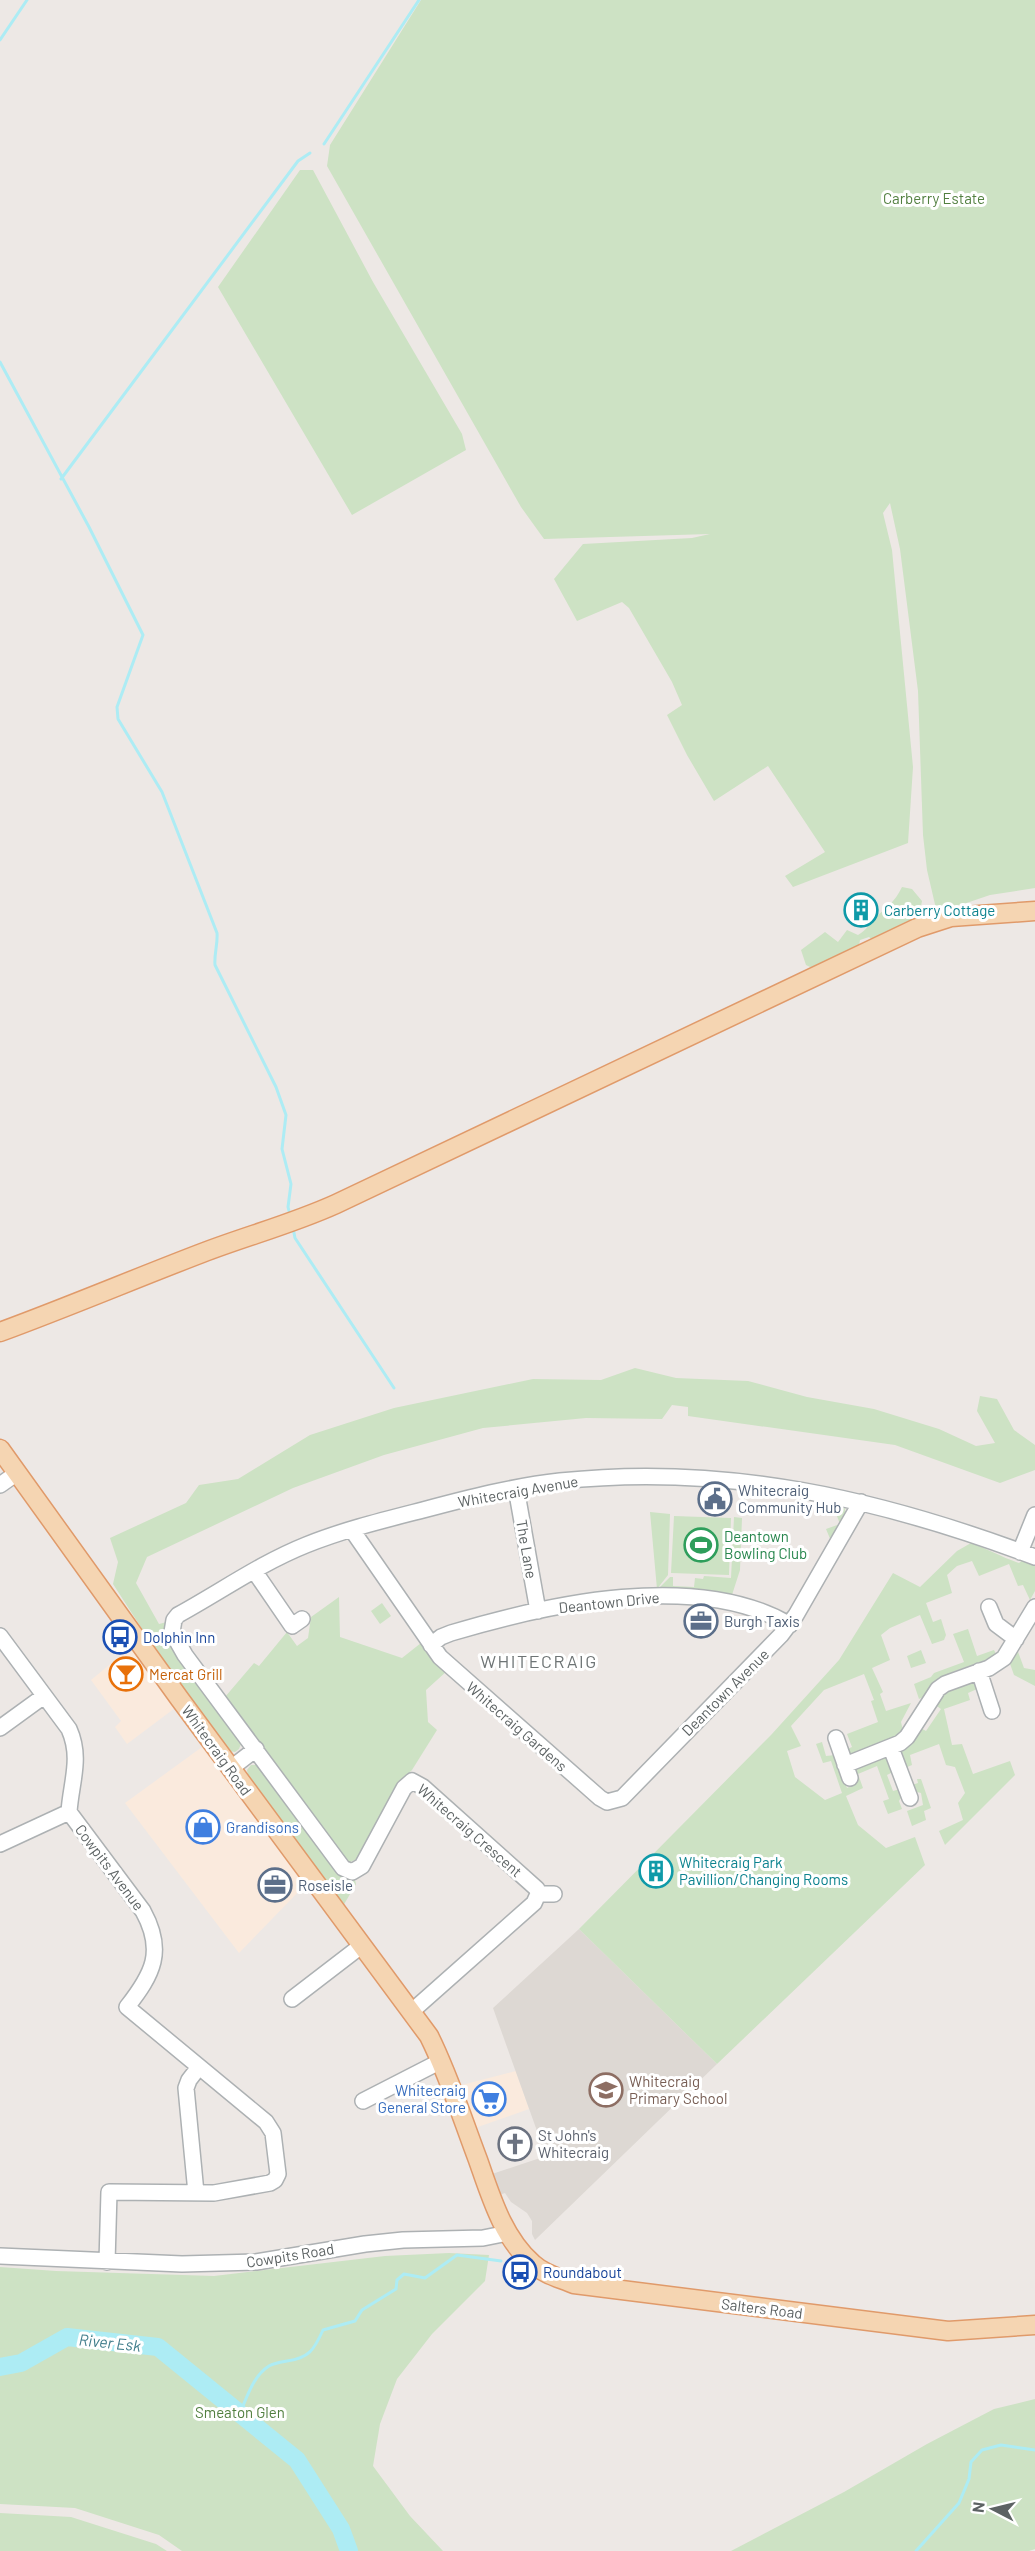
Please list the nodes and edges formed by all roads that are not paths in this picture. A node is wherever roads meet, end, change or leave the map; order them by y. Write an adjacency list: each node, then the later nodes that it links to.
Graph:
1 (1035, 911): 2 (main road)
2 (0, 1332)
3 (0, 1449): 4 (main road, Whitecraig Road)
4 (17, 1473): 5 (street); 28 (main road, Whitecraig Road)
5 (0, 1485)
6 (516, 1488): 7 (street, Whitecraig Avenue); 9 (street, Whitecraig Avenue); 15 (street, The Lane)
7 (861, 1502): 10 (street, Whitecraig Avenue); 17 (street, Deantown Avenue)
8 (1035, 1515): 10 (street)
9 (352, 1530): 12 (street, Whitecraig Avenue); 20 (street, Whitecraig Gardens)
10 (1020, 1551): 11 (street, Whitecraig Avenue)
11 (1035, 1557)
12 (255, 1572): 16 (street); 27 (street, Whitecraig Avenue)
13 (989, 1607): 19 (street)
14 (1035, 1607): 19 (street)
15 (538, 1611): 17 (street, Deantown Drive); 20 (street, Deantown Drive)
16 (302, 1619)
17 (790, 1625): 30 (street, Deantown Avenue)
18 (0, 1636): 22 (street, Cowpits Avenue)
19 (1016, 1639): 21 (street)
20 (431, 1645): 30 (street, Whitecraig Gardens)
21 (979, 1671): 23 (street); 26 (street)
22 (45, 1696): 24 (street); 31 (street, Cowpits Avenue)
23 (992, 1711)
24 (0, 1728)
25 (836, 1738): 26 (street)
26 (891, 1748): 29 (street)
27 (256, 1749): 28 (street); 35 (street, Whitecraig Crescent)
28 (230, 1768): 33 (main road, Whitecraig Road)
29 (910, 1798)
30 (607, 1802)
31 (69, 1812): 32 (street); 37 (street, Cowpits Avenue)
32 (0, 1844)
33 (361, 1946): 34 (street); 35 (main road, Whitecraig Road)
34 (291, 1999)
35 (411, 2012): 36 (main road, Whitecraig Road)
36 (441, 2061): 38 (street); 40 (main road, Whitecraig Road)
37 (199, 2067): 39 (street); 39 (street)
38 (363, 2101)
39 (196, 2193): 42 (street)
40 (508, 2233): 42 (street, Cowpits Road); 43 (main road, Salters Road)
41 (0, 2256): 42 (street, Cowpits Road)
42 (107, 2262)
43 (1035, 2325)

